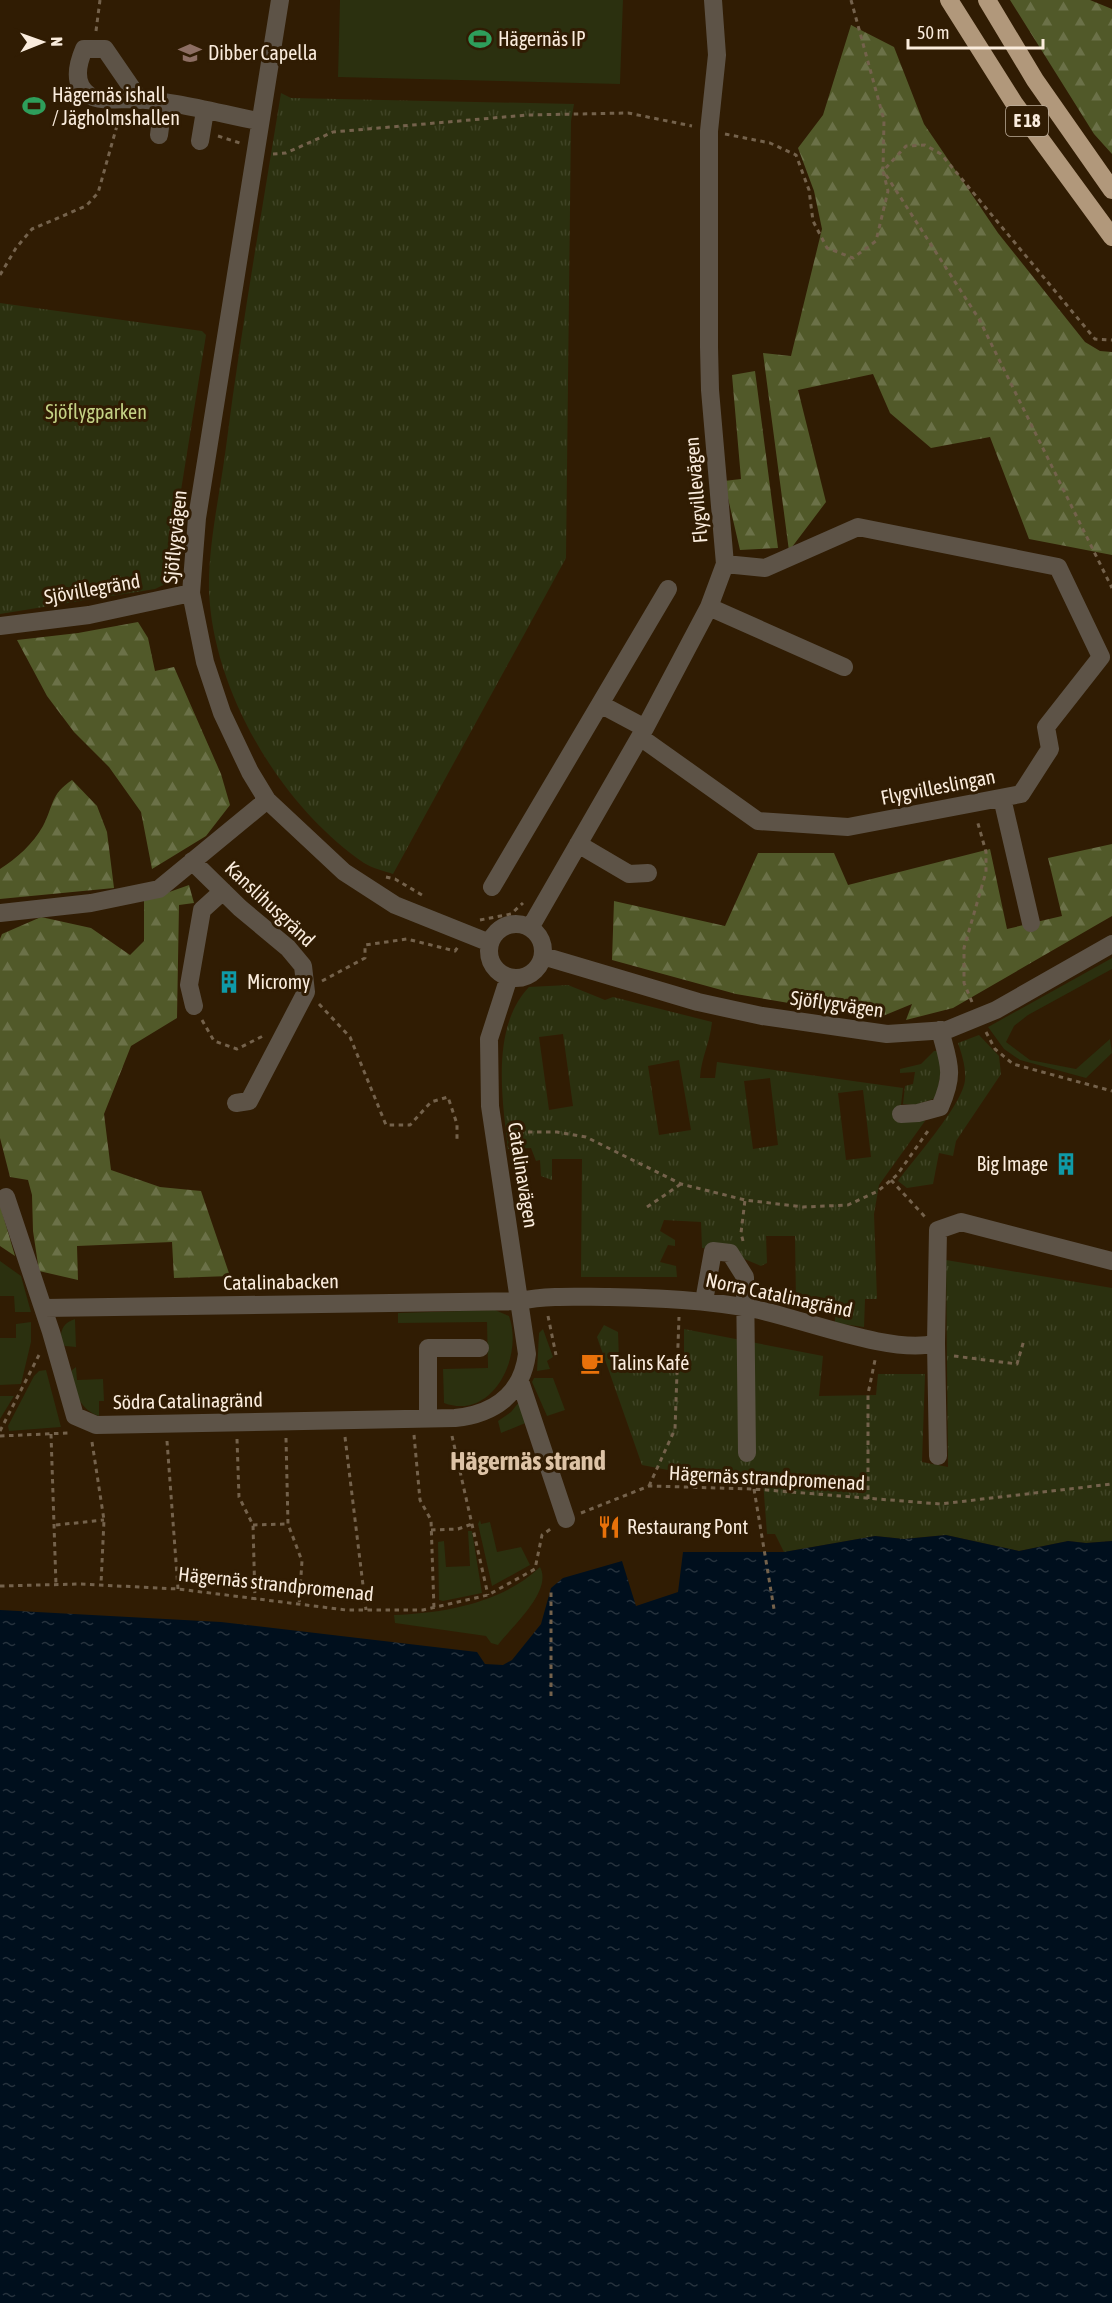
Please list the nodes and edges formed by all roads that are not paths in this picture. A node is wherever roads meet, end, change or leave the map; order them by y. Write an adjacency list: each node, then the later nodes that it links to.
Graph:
1 (279, 0): 8 (street, Sjöflygvägen)
2 (713, 0): 13 (street, Flygvillevägen)
3 (949, 0): 12 (highway, E 18)
4 (987, 0): 11 (highway, E 18)
5 (140, 100): 6 (street)
6 (163, 104): 7 (street); 9 (street)
7 (205, 111): 8 (street); 10 (street)
8 (258, 121): 15 (street, Sjöflygvägen)
9 (159, 135)
10 (200, 141)
11 (1112, 190)
12 (1112, 237)
13 (725, 564): 16 (street, Flygvillevägen); 21 (street, Flygvilleslingan)
14 (669, 590): 19 (street)
15 (191, 593): 17 (street, Sjövillegränd); 22 (street, Sjöflygvägen)
16 (709, 607): 18 (street); 20 (street, Flygvillevägen)
17 (0, 626)
18 (844, 667)
19 (600, 704): 20 (street, Flygvilleslingan); 26 (street)
20 (642, 733): 21 (street, Flygvilleslingan); 23 (street, Flygvillevägen)
21 (1002, 798): 29 (street)
22 (267, 800): 24 (street, Kanslihusgränd); 31 (street, Sjöflygvägen)
23 (578, 844): 25 (street); 30 (street, Flygvillevägen)
24 (192, 861): 27 (street, Kanslihusgränd); 28 (street, Kanslihusgränd)
25 (648, 873)
26 (492, 888)
27 (223, 891): 35 (street); 37 (street, Kanslihusgränd)
28 (0, 913)
29 (1031, 923)
30 (530, 928): 31 (street); 33 (street)
31 (490, 944): 34 (street)
32 (1112, 944): 36 (street, Sjöflygvägen)
33 (543, 956): 34 (street); 36 (street, Sjöflygvägen)
34 (509, 977): 41 (street, Catalinavägen)
35 (194, 1006)
36 (940, 1030): 38 (street)
37 (236, 1103)
38 (901, 1114)
39 (6, 1197): 43 (street, Södra Catalinagränd)
40 (1112, 1261): 45 (street)
41 (519, 1301): 42 (street, Norra Catalinagränd); 43 (street, Catalinabacken); 47 (street, Catalinavägen)
42 (704, 1302): 44 (street, Norra Catalinagränd); 44 (street)
43 (44, 1308): 48 (street, Södra Catalinagränd)
44 (747, 1308): 45 (street, Norra Catalinagränd); 49 (street)
45 (936, 1343): 50 (street)
46 (480, 1348): 48 (street)
47 (520, 1381): 48 (street, Södra Catalinagränd); 51 (street)
48 (420, 1419)
49 (747, 1453)
50 (938, 1456)
51 (566, 1519)

